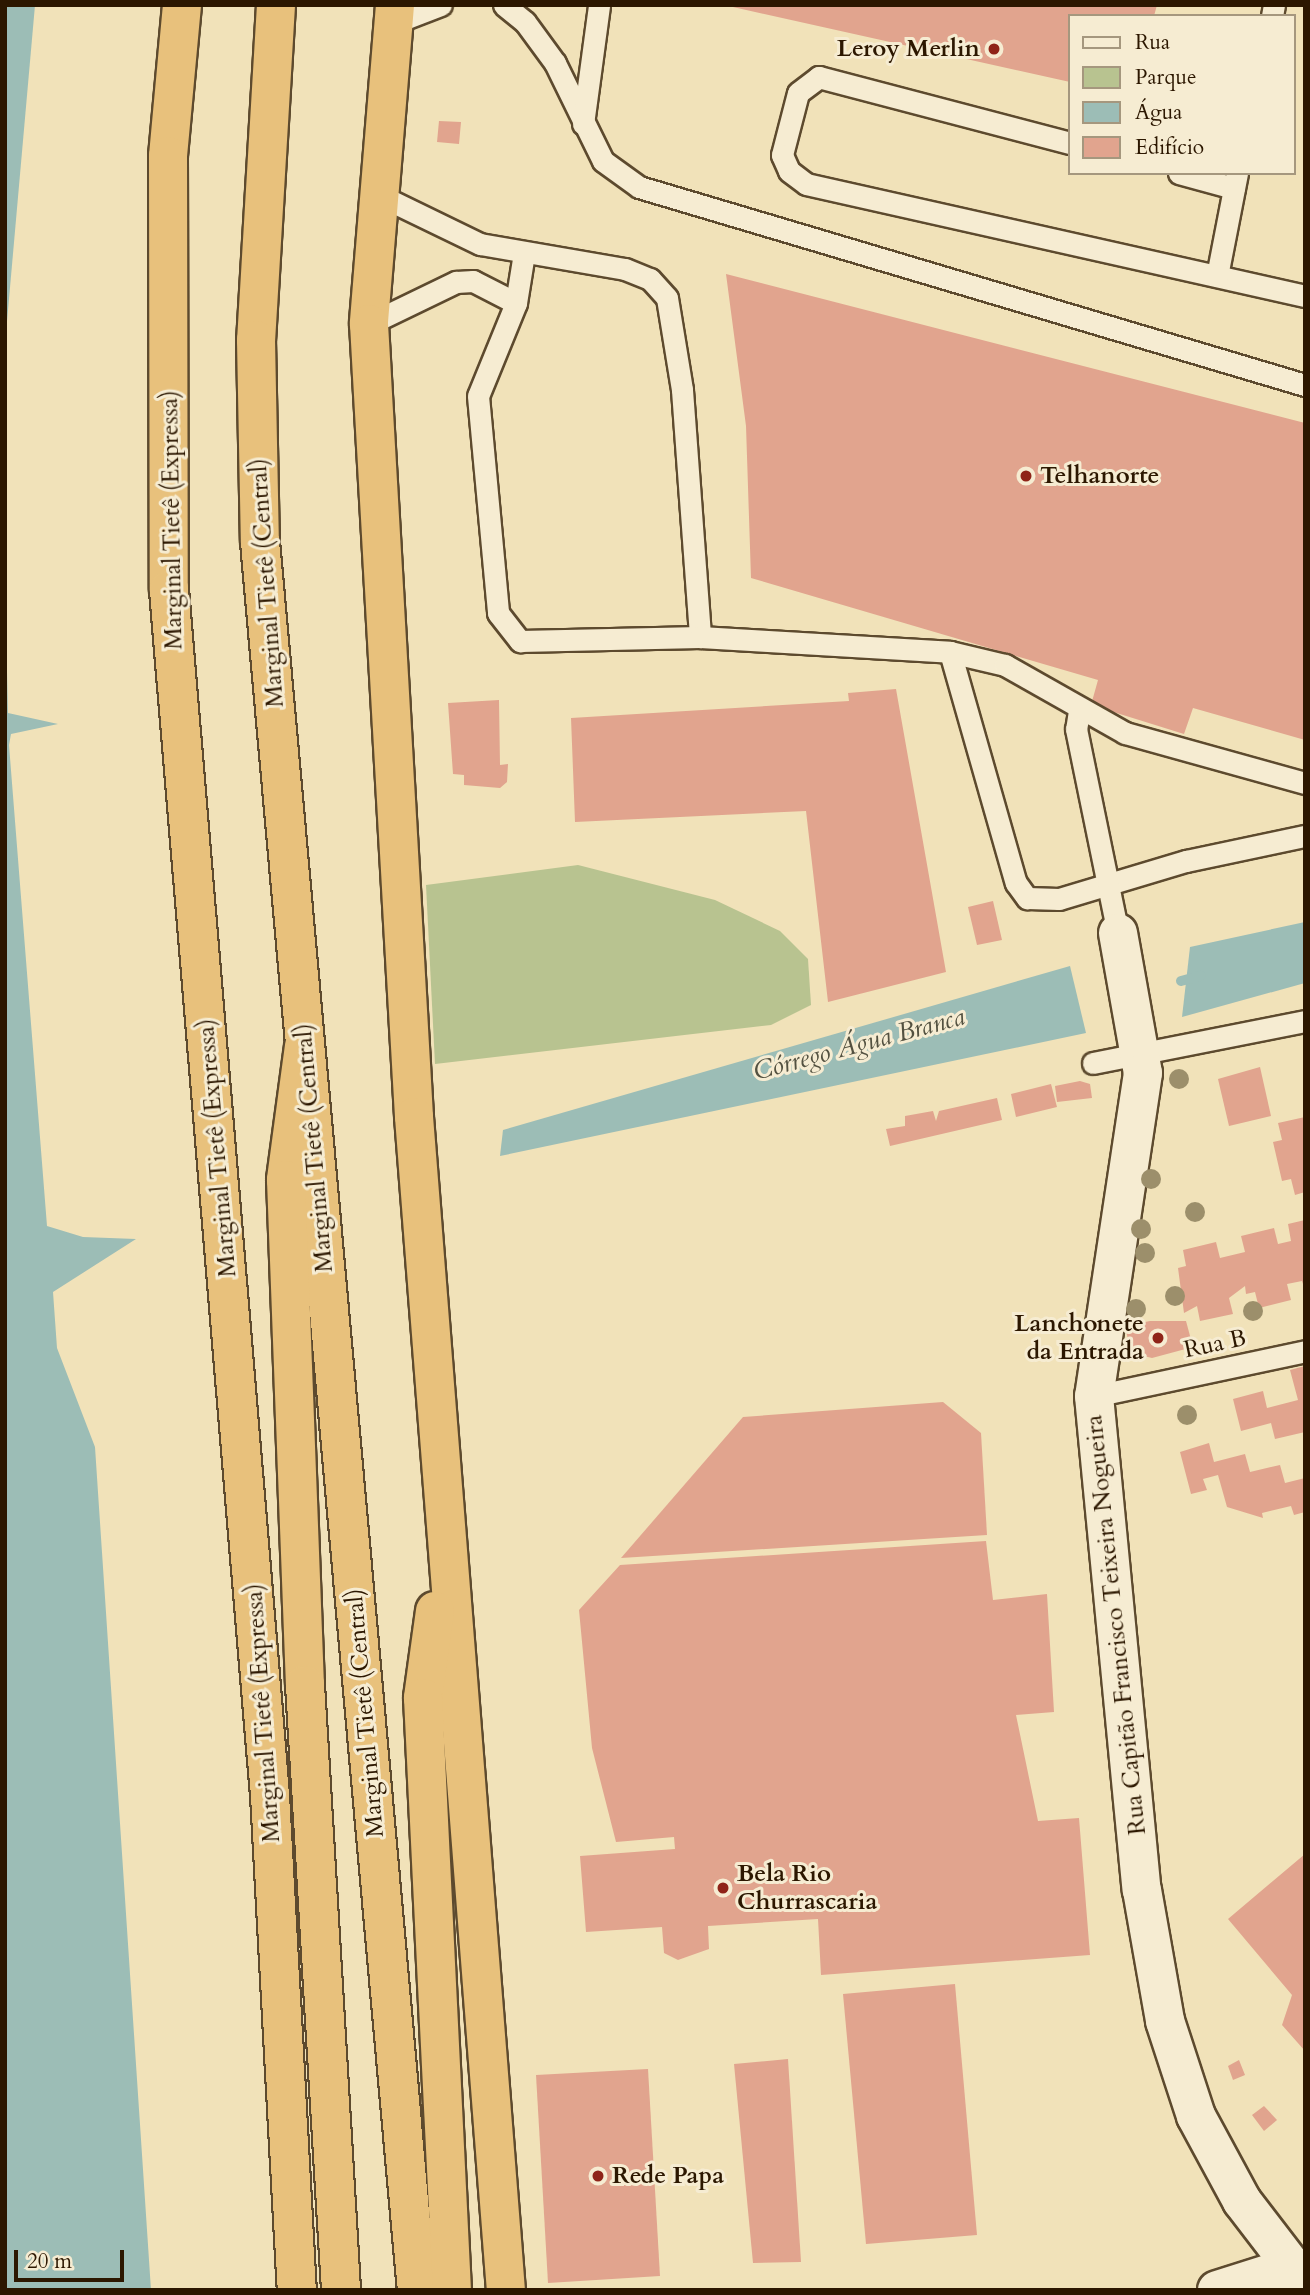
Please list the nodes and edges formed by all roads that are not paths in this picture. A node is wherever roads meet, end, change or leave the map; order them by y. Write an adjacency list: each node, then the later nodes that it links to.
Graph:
1 (182, 5): 33 (highway, Marginal Tietê (Expressa))
2 (276, 5): 26 (highway, Marginal Tietê (Central))
3 (441, 5): 6 (lane)
4 (504, 5): 7 (lane)
5 (599, 5): 7 (lane)
6 (394, 14): 11 (highway)
7 (583, 124): 17 (lane)
8 (1068, 142): 13 (lane)
9 (1193, 175): 10 (lane)
10 (1235, 181): 13 (lane)
11 (383, 197): 12 (lane); 16 (highway)
12 (524, 253): 15 (lane); 18 (lane)
13 (1217, 275): 14 (lane)
14 (1305, 296)
15 (516, 303): 16 (lane); 18 (lane)
16 (369, 324): 31 (highway)
17 (1305, 385)
18 (699, 638): 19 (lane)
19 (950, 652): 20 (lane); 23 (lane)
20 (1079, 711): 21 (lane); 23 (lane)
21 (1305, 783)
22 (1305, 836): 23 (lane)
23 (1110, 888): 24 (lane)
24 (1118, 933): 27 (street, Rua Capitão Francisco Teixeira Nogueira)
25 (1305, 1021): 27 (lane)
26 (304, 1046): 34 (highway); 35 (highway, Marginal Tietê (Central))
27 (1143, 1053): 28 (lane); 30 (street, Rua Capitão Francisco Teixeira Nogueira)
28 (1093, 1063)
29 (1305, 1351): 30 (lane, Rua B)
30 (1094, 1396): 32 (street, Rua Capitão Francisco Teixeira Nogueira)
31 (445, 1545): 36 (highway); 37 (highway)
32 (1297, 2275): 38 (street)
33 (297, 2290)
34 (341, 2290)
35 (417, 2290)
36 (453, 2290)
37 (506, 2290)
38 (1217, 2290)

